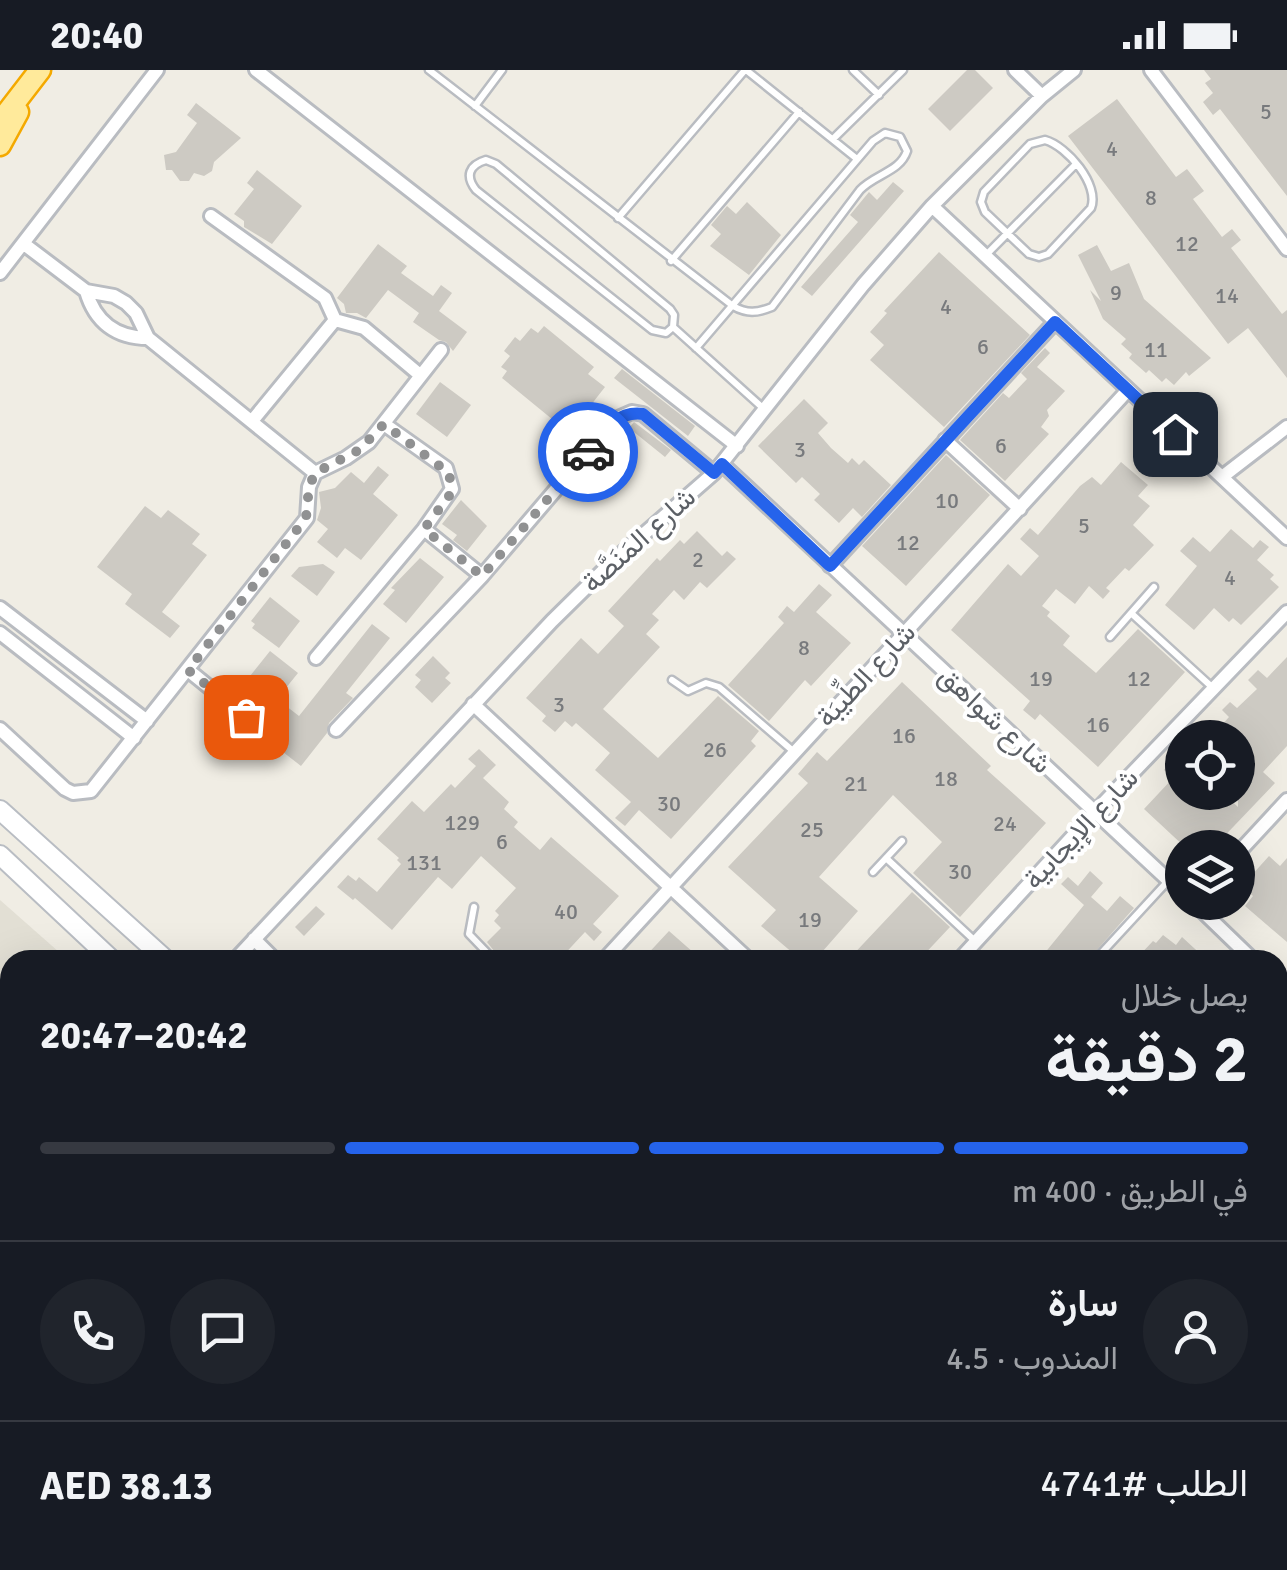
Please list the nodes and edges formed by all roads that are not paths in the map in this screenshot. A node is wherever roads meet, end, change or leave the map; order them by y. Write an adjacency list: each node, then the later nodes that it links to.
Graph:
1 (40, 70): 12 (highway)
2 (157, 70): 26 (street)
3 (256, 70): 46 (street)
4 (429, 70): 15 (lane)
5 (502, 70): 15 (lane)
6 (745, 70): 16 (lane); 24 (lane)
7 (853, 70): 13 (lane)
8 (903, 70): 13 (lane)
9 (1015, 70): 14 (street)
10 (1074, 70): 14 (street, شارع المَنَصَّة)
11 (1151, 70): 27 (street)
12 (23, 92): 17 (highway); 19 (highway)
13 (878, 94): 18 (lane)
14 (1042, 96): 22 (street, شارع المَنَصَّة)
15 (475, 106): 24 (lane)
16 (799, 112): 18 (lane); 29 (lane)
17 (0, 122)
18 (833, 139): 20 (lane)
19 (0, 145)
20 (857, 159): 32 (lane); 32 (lane)
21 (1074, 165): 25 (lane); 25 (lane); 25 (lane)
22 (932, 206): 28 (street); 41 (street, شارع المَنَصَّة)
23 (210, 216): 33 (street)
24 (618, 218): 29 (lane)
25 (1007, 233): 28 (lane)
26 (24, 244): 30 (street); 31 (street)
27 (1287, 249)
28 (985, 256): 34 (street)
29 (671, 261): 32 (lane)
30 (0, 273)
31 (86, 291): 36 (street); 36 (street)
32 (733, 306): 37 (lane)
33 (335, 320): 39 (street); 42 (street)
34 (1055, 322): 40 (street); 45 (street)
35 (673, 328): 35 (lane); 37 (lane)
36 (148, 338): 42 (street)
37 (696, 348): 41 (lane)
38 (441, 350): 39 (street)
39 (420, 376): 43 (street)
40 (1128, 390): 49 (street); 50 (street, شارع الطِّيبَة)
41 (765, 410): 46 (street, شارع المَنَصَّة)
42 (252, 421): 48 (street)
43 (384, 424): 48 (street); 51 (street)
44 (1287, 427): 49 (street)
45 (945, 440): 50 (street); 53 (street)
46 (737, 446): 47 (street, شارع المَنَصَّة)
47 (718, 468): 53 (street, شارع شواهق); 54 (street, شارع شواهق); 66 (street, شارع المَنَصَّة)
48 (315, 473): 63 (street)
49 (1222, 477): 52 (street)
50 (1020, 509): 60 (street, شارع الطِّيبَة)
51 (424, 529): 54 (street); 62 (street)
52 (1287, 538)
53 (830, 566): 60 (street, شارع شواهق)
54 (482, 576): 70 (street, شارع شواهق)
55 (1154, 588): 58 (lane)
56 (0, 608): 68 (street)
57 (1287, 612): 65 (street, شارع الإيجابية)
58 (1131, 614): 61 (lane); 65 (lane)
59 (0, 633): 71 (street)
60 (902, 635): 72 (street, شارع الطِّيبَة); 75 (street, شارع شواهق)
61 (1110, 637)
62 (316, 658)
63 (188, 670): 67 (street); 68 (street)
64 (672, 680): 72 (lane)
65 (1214, 688): 75 (street, شارع الإيجابية)
66 (472, 704): 85 (street); 88 (street, شارع المَنَصَّة)
67 (246, 717)
68 (147, 720): 71 (street)
69 (0, 730): 71 (street)
70 (336, 730)
71 (134, 738)
72 (794, 752): 85 (street, شارع الطِّيبَة)
73 (1287, 800): 77 (street)
74 (0, 810): 78 (main road)
75 (1095, 812): 83 (street, شارع شواهق); 89 (street, شارع الإيجابية)
76 (0, 828): 78 (main road)
77 (1255, 835)
78 (29, 837): 91 (main road)
79 (902, 841): 81 (lane)
80 (0, 855): 90 (main road)
81 (886, 858): 82 (lane); 89 (lane)
82 (872, 872)
83 (1165, 878)
84 (1165, 884): 98 (lane)
85 (671, 888): 95 (street, شارع الطِّيبَة); 96 (street)
86 (474, 907): 94 (lane)
87 (1212, 920): 99 (street)
88 (254, 940): 92 (street, شارع المَنَصَّة); 93 (street)
89 (976, 942): 97 (street, شارع الإيجابية)
90 (101, 950)
91 (155, 950)
92 (244, 950)
93 (264, 950)
94 (484, 950)
95 (613, 950)
96 (738, 950)
97 (968, 950)
98 (1104, 950)
99 (1243, 950)

